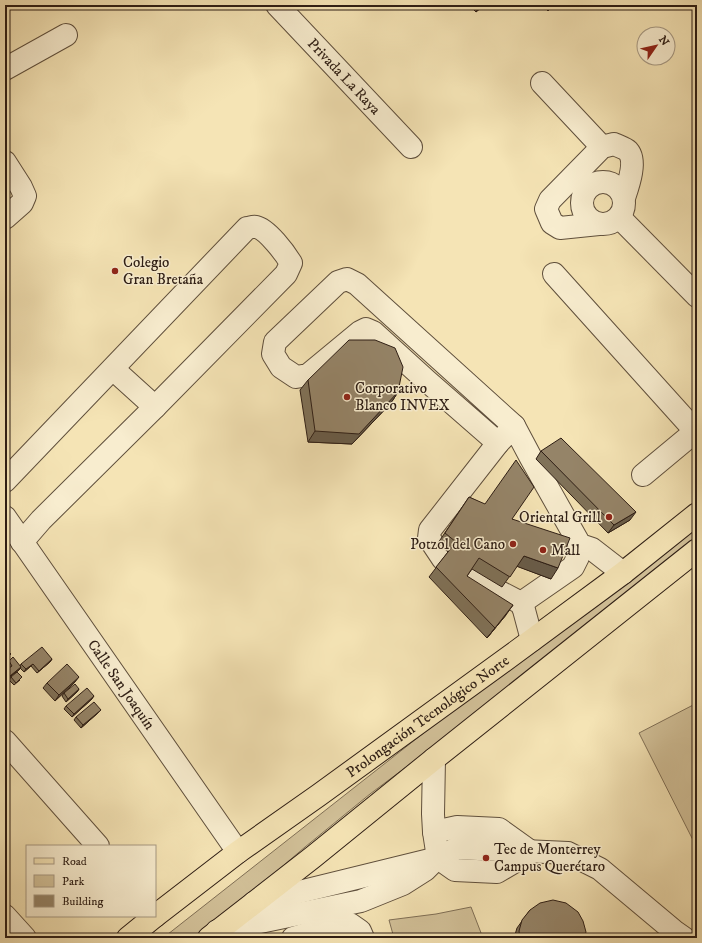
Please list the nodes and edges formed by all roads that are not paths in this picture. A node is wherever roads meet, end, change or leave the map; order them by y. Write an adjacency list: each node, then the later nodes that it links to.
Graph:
1 (277, 5): 5 (street, Privada La Raya)
2 (66, 35): 3 (street)
3 (5, 68)
4 (542, 84): 6 (street)
5 (411, 147)
6 (602, 147): 8 (street); 10 (street)
7 (5, 162): 9 (street)
8 (622, 208): 10 (street); 10 (street); 12 (street)
9 (5, 218)
10 (599, 224)
11 (554, 274): 18 (street)
12 (697, 296)
13 (113, 369): 15 (street); 15 (street); 21 (street)
14 (474, 390): 16 (street); 16 (street); 17 (street)
15 (154, 407): 24 (street)
16 (457, 408): 19 (street)
17 (514, 426): 19 (street); 25 (street)
18 (696, 432): 20 (street)
19 (498, 443): 27 (street)
20 (643, 474)
21 (5, 481)
22 (697, 514): 28 (main road, Prolongación Tecnológico Norte)
23 (5, 517): 24 (street, Calle San Joaquín)
24 (22, 542): 36 (street, Calle San Joaquín)
25 (580, 545): 28 (street); 30 (street)
26 (697, 550): 33 (main road)
27 (443, 559)
28 (623, 573): 31 (main road, Prolongación Tecnológico Norte)
29 (467, 575): 30 (street)
30 (521, 603): 31 (street)
31 (532, 640): 36 (main road, Prolongación Tecnológico Norte)
32 (5, 741): 35 (street)
33 (434, 759): 34 (street); 39 (main road)
34 (434, 832): 37 (street); 38 (street)
35 (97, 845)
36 (238, 852): 40 (main road, Prolongación Tecnológico Norte)
37 (531, 852): 38 (street); 48 (street)
38 (438, 858): 39 (street); 43 (street)
39 (254, 903): 43 (main road)
40 (156, 914)
41 (5, 916): 44 (street)
42 (152, 917): 45 (main road, Prolongación Tecnológico Norte)
43 (213, 935)
44 (25, 938)
45 (128, 938)
46 (293, 938): 47 (street)
47 (363, 938)
48 (684, 938)

